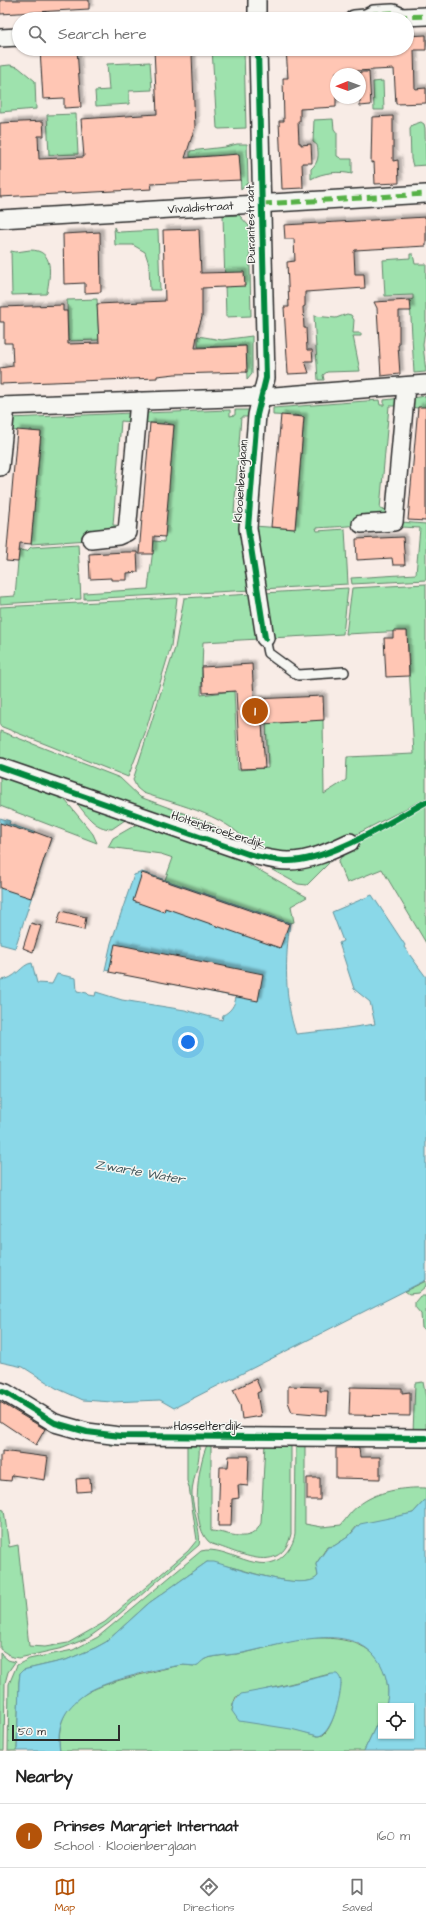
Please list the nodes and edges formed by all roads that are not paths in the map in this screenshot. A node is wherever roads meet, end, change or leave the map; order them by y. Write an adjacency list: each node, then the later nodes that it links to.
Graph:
1 (257, 0): 2 (street)
2 (257, 12)
3 (414, 16): 4 (street)
4 (426, 16)
5 (12, 37): 6 (street)
6 (0, 38)
7 (258, 56): 9 (street, Durantestraat)
8 (426, 194): 9 (street, Vivaldistraat)
9 (262, 204): 10 (street, Vivaldistraat); 13 (street, Durantestraat)
10 (0, 219)
11 (426, 384): 12 (street)
12 (406, 386): 13 (street); 17 (street)
13 (262, 397): 14 (street); 19 (street, Klooienberglaan)
14 (139, 401): 15 (street); 18 (street)
15 (3, 406): 16 (street)
16 (0, 467)
17 (361, 524)
18 (91, 538)
19 (265, 638): 20 (lane)
20 (344, 672)
21 (0, 767): 22 (street, Holtenbroekerdijk)
22 (350, 842)
23 (0, 1390): 24 (street, Hasselterdijk)
24 (426, 1438)

